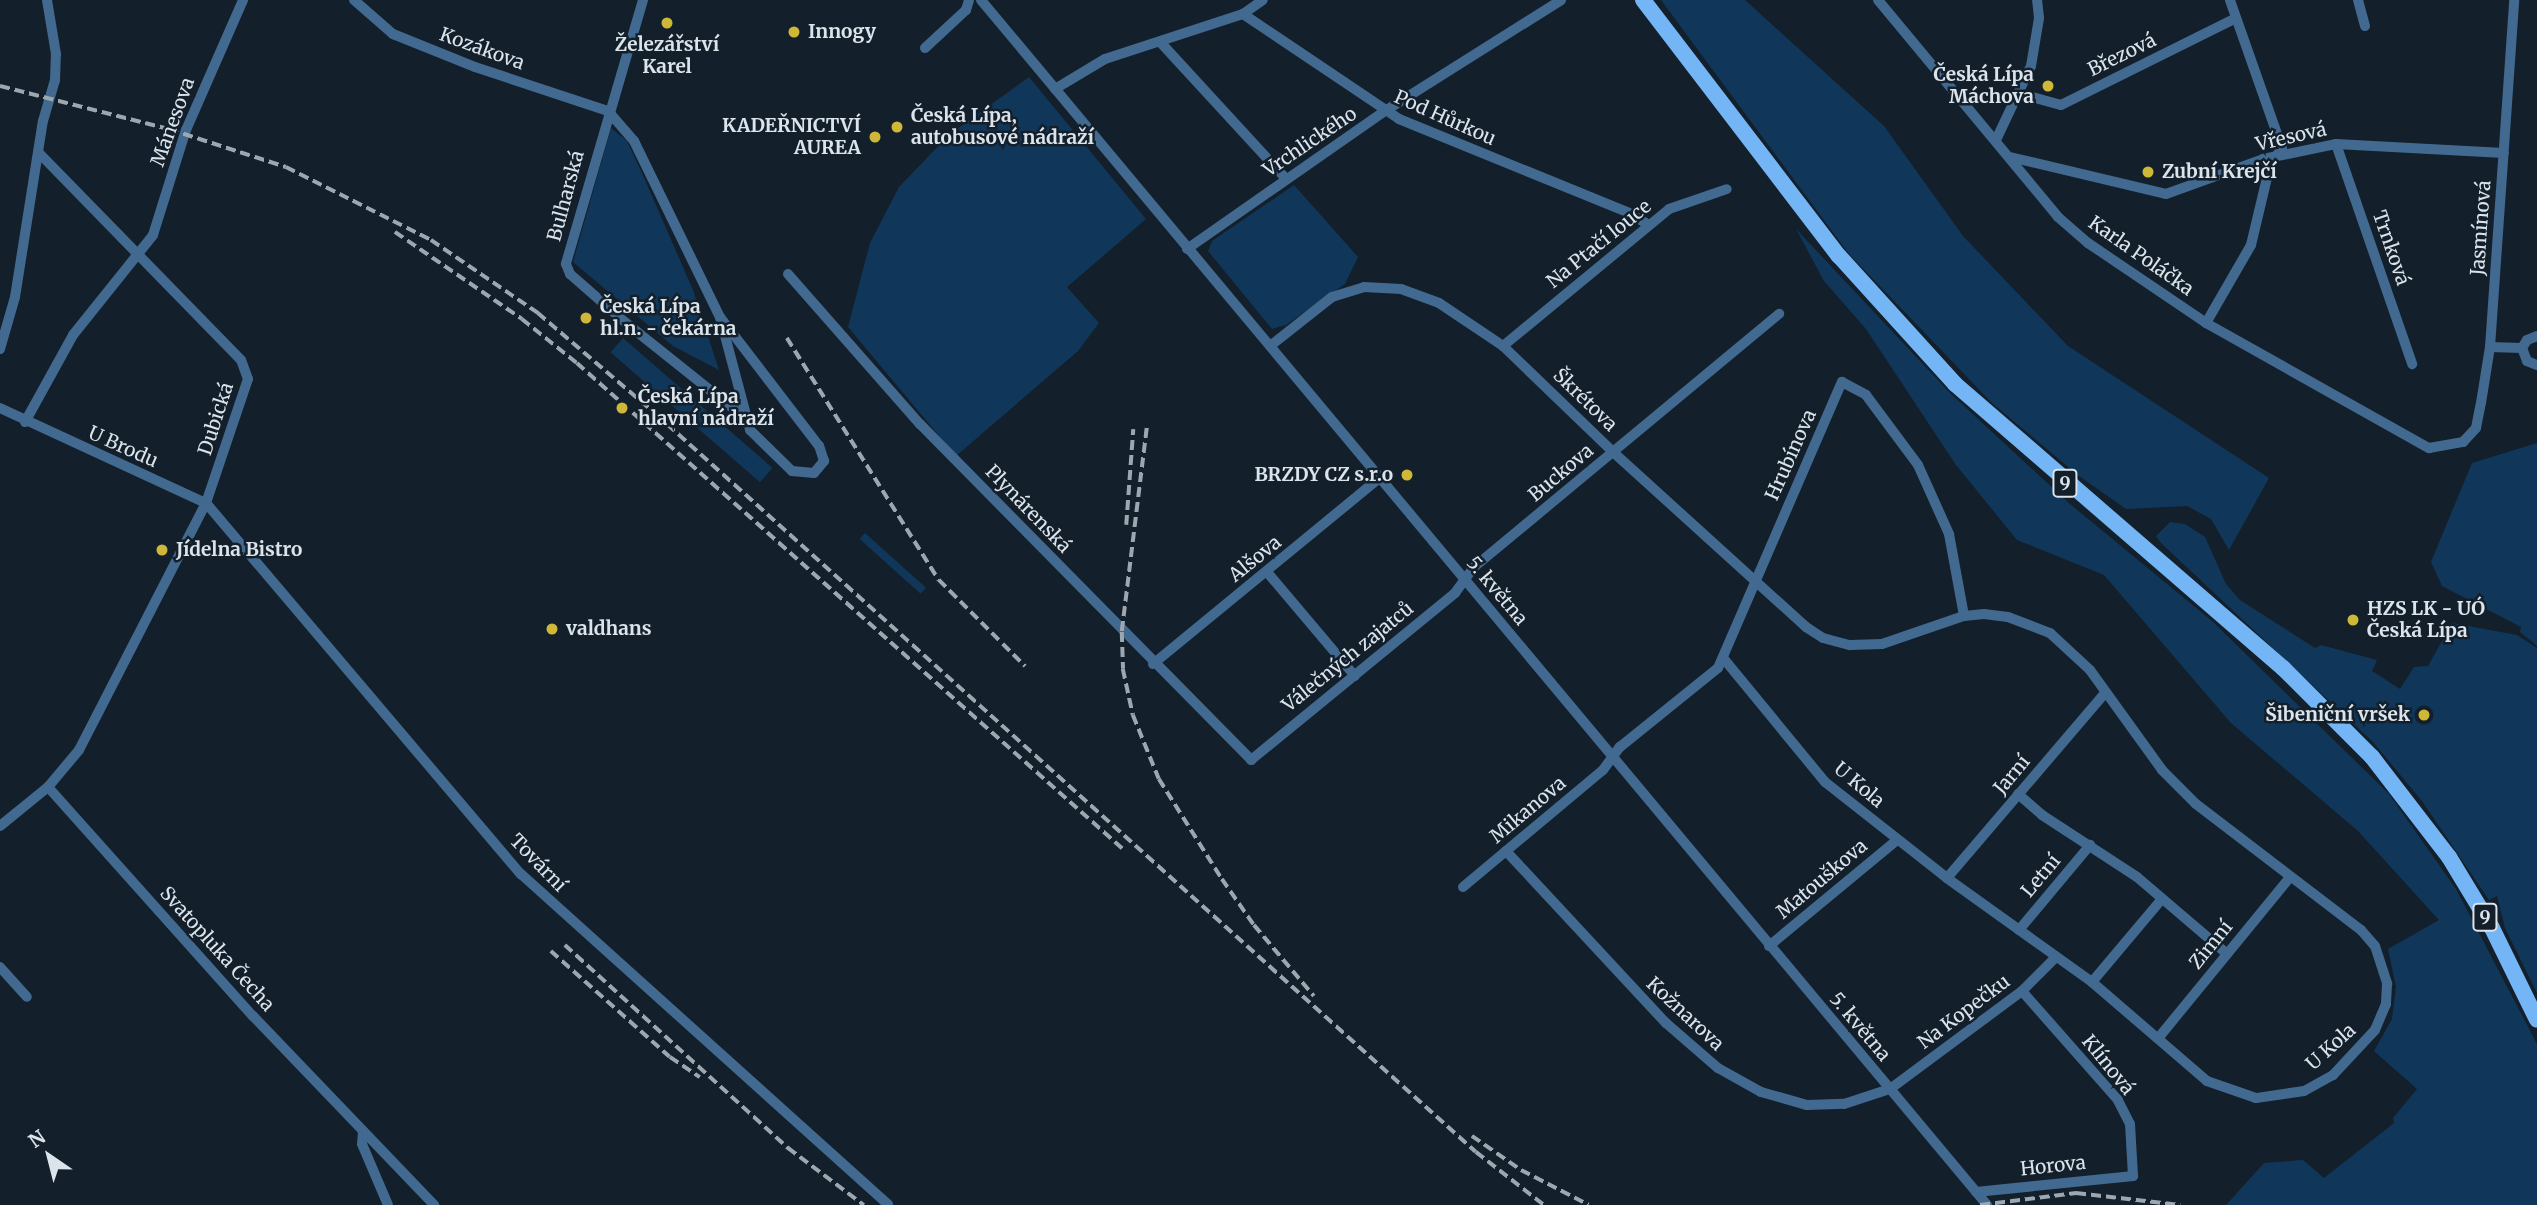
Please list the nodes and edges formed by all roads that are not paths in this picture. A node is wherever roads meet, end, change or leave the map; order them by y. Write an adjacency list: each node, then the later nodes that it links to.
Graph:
1 (47, 0): 26 (street)
2 (243, 0): 34 (street, Mánesova)
3 (354, 0): 22 (street, Kozákova)
4 (643, 0): 22 (street, Bulharská)
5 (969, 0): 19 (street)
6 (981, 0): 20 (street, 5. května)
7 (1263, 0): 15 (street)
8 (1561, 0): 23 (street, Vrchlického)
9 (1878, 0): 24 (street, Karla Poláčka)
10 (2037, 0): 21 (street)
11 (2230, 0): 16 (street)
12 (2358, 0): 17 (street)
13 (2514, 0): 27 (street, Jasmínová)
14 (1644, 2): 83 (main road, 9)
15 (1243, 14): 18 (street); 23 (street, Pod Hůrkou)
16 (2236, 18): 21 (street, Březová); 28 (street)
17 (2365, 26)
18 (1162, 44): 20 (street); 30 (street)
19 (925, 48)
20 (1055, 89): 33 (street, 5. května)
21 (2021, 94): 24 (street)
22 (608, 111): 37 (street, Bulharská); 48 (street, Bulharská)
23 (1385, 111): 30 (street, Vrchlického); 32 (street, Pod Hůrkou)
24 (1996, 140): 29 (street, Karla Poláčka)
25 (2336, 144): 27 (street, Vřesová); 28 (street, Vřesová); 45 (street, Trnková)
26 (40, 153): 34 (street, Dubická); 44 (street)
27 (2504, 153): 42 (street, Jasmínová)
28 (2276, 156): 29 (street, Vřesová); 38 (street)
29 (2010, 157): 38 (street, Karla Poláčka)
30 (1286, 179): 33 (street, Vrchlického)
31 (1727, 190): 32 (street, Na Ptačí louce)
32 (1648, 225): 41 (street, Na Ptačí louce)
33 (1187, 249): 40 (street, 5. května)
34 (140, 256): 49 (street, Mánesova); 53 (street, Dubická)
35 (788, 274): 60 (street, Plynárenská)
36 (1779, 314): 51 (street, Buckova)
37 (720, 317): 48 (street, Bulharská); 48 (street, Bulharská)
38 (2206, 323): 50 (street, Karla Poláčka)
39 (2537, 336): 43 (street)
40 (1269, 346): 41 (street, Škrétova); 52 (street, 5. května)
41 (1503, 346): 51 (street, Škrétova)
42 (2490, 347): 43 (street); 50 (street, Jasmínová)
43 (2522, 348): 46 (street)
44 (0, 349)
45 (2412, 364)
46 (2537, 365)
47 (0, 408): 49 (street, U Brodu)
48 (745, 418)
49 (26, 422): 53 (street, U Brodu)
50 (2454, 446)
51 (1614, 452): 55 (street, Škrétova); 56 (street, Buckova)
52 (1377, 480): 54 (street, Alšova); 56 (street, 5. května)
53 (206, 503): 65 (street, Dubická); 91 (street, Tovární)
54 (1266, 572): 60 (street, Alšova); 61 (street)
55 (1756, 579): 57 (street, Hrubínova); 58 (street, Škrétova); 59 (street, Hrubínova)
56 (1466, 581): 61 (street, Válečných zajatců); 63 (street, 5. května)
57 (1964, 616): 58 (street, U Kola); 62 (street, U Kola)
58 (1850, 645)
59 (1724, 659): 63 (street, Hrubínova); 68 (street, U Kola)
60 (1153, 664): 64 (street, Plynárenská)
61 (1355, 676): 64 (street, Válečných zajatců)
62 (2104, 694): 66 (street, Jarní); 71 (street, U Kola)
63 (1613, 757): 70 (street, Mikanova); 76 (street, 5. května)
64 (1251, 760)
65 (48, 787): 67 (street, Dubická); 86 (street, Svatopluka Čecha)
66 (2018, 794): 69 (street); 72 (street, Jarní)
67 (0, 826)
68 (1897, 839): 72 (street, U Kola); 76 (street, Matouškova)
69 (2090, 845): 74 (street); 75 (street, Letní)
70 (1506, 852): 73 (street, Mikanova); 85 (street, Kožnarova)
71 (2290, 877): 77 (street, Zimní); 84 (street, U Kola)
72 (1947, 878): 75 (street, U Kola)
73 (1463, 887)
74 (2161, 900): 77 (street); 80 (street)
75 (2020, 930): 78 (street, U Kola)
76 (1769, 946): 85 (street, 5. května)
77 (2227, 954): 84 (street, Zimní)
78 (2055, 958): 80 (street, U Kola); 81 (street, Na Kopečku)
79 (0, 967): 82 (street)
80 (2092, 982): 84 (street, U Kola)
81 (2022, 991): 85 (street, Na Kopečku); 87 (street, Klínová)
82 (27, 997)
83 (2537, 1020)
84 (2160, 1036)
85 (1890, 1089): 88 (street, 5. května)
86 (363, 1130): 89 (street); 90 (street, Svatopluka Čecha)
87 (2133, 1176): 88 (street, Horova)
88 (1976, 1192): 92 (street, 5. května)
89 (388, 1205)
90 (435, 1205)
91 (888, 1205)
92 (1987, 1205)

